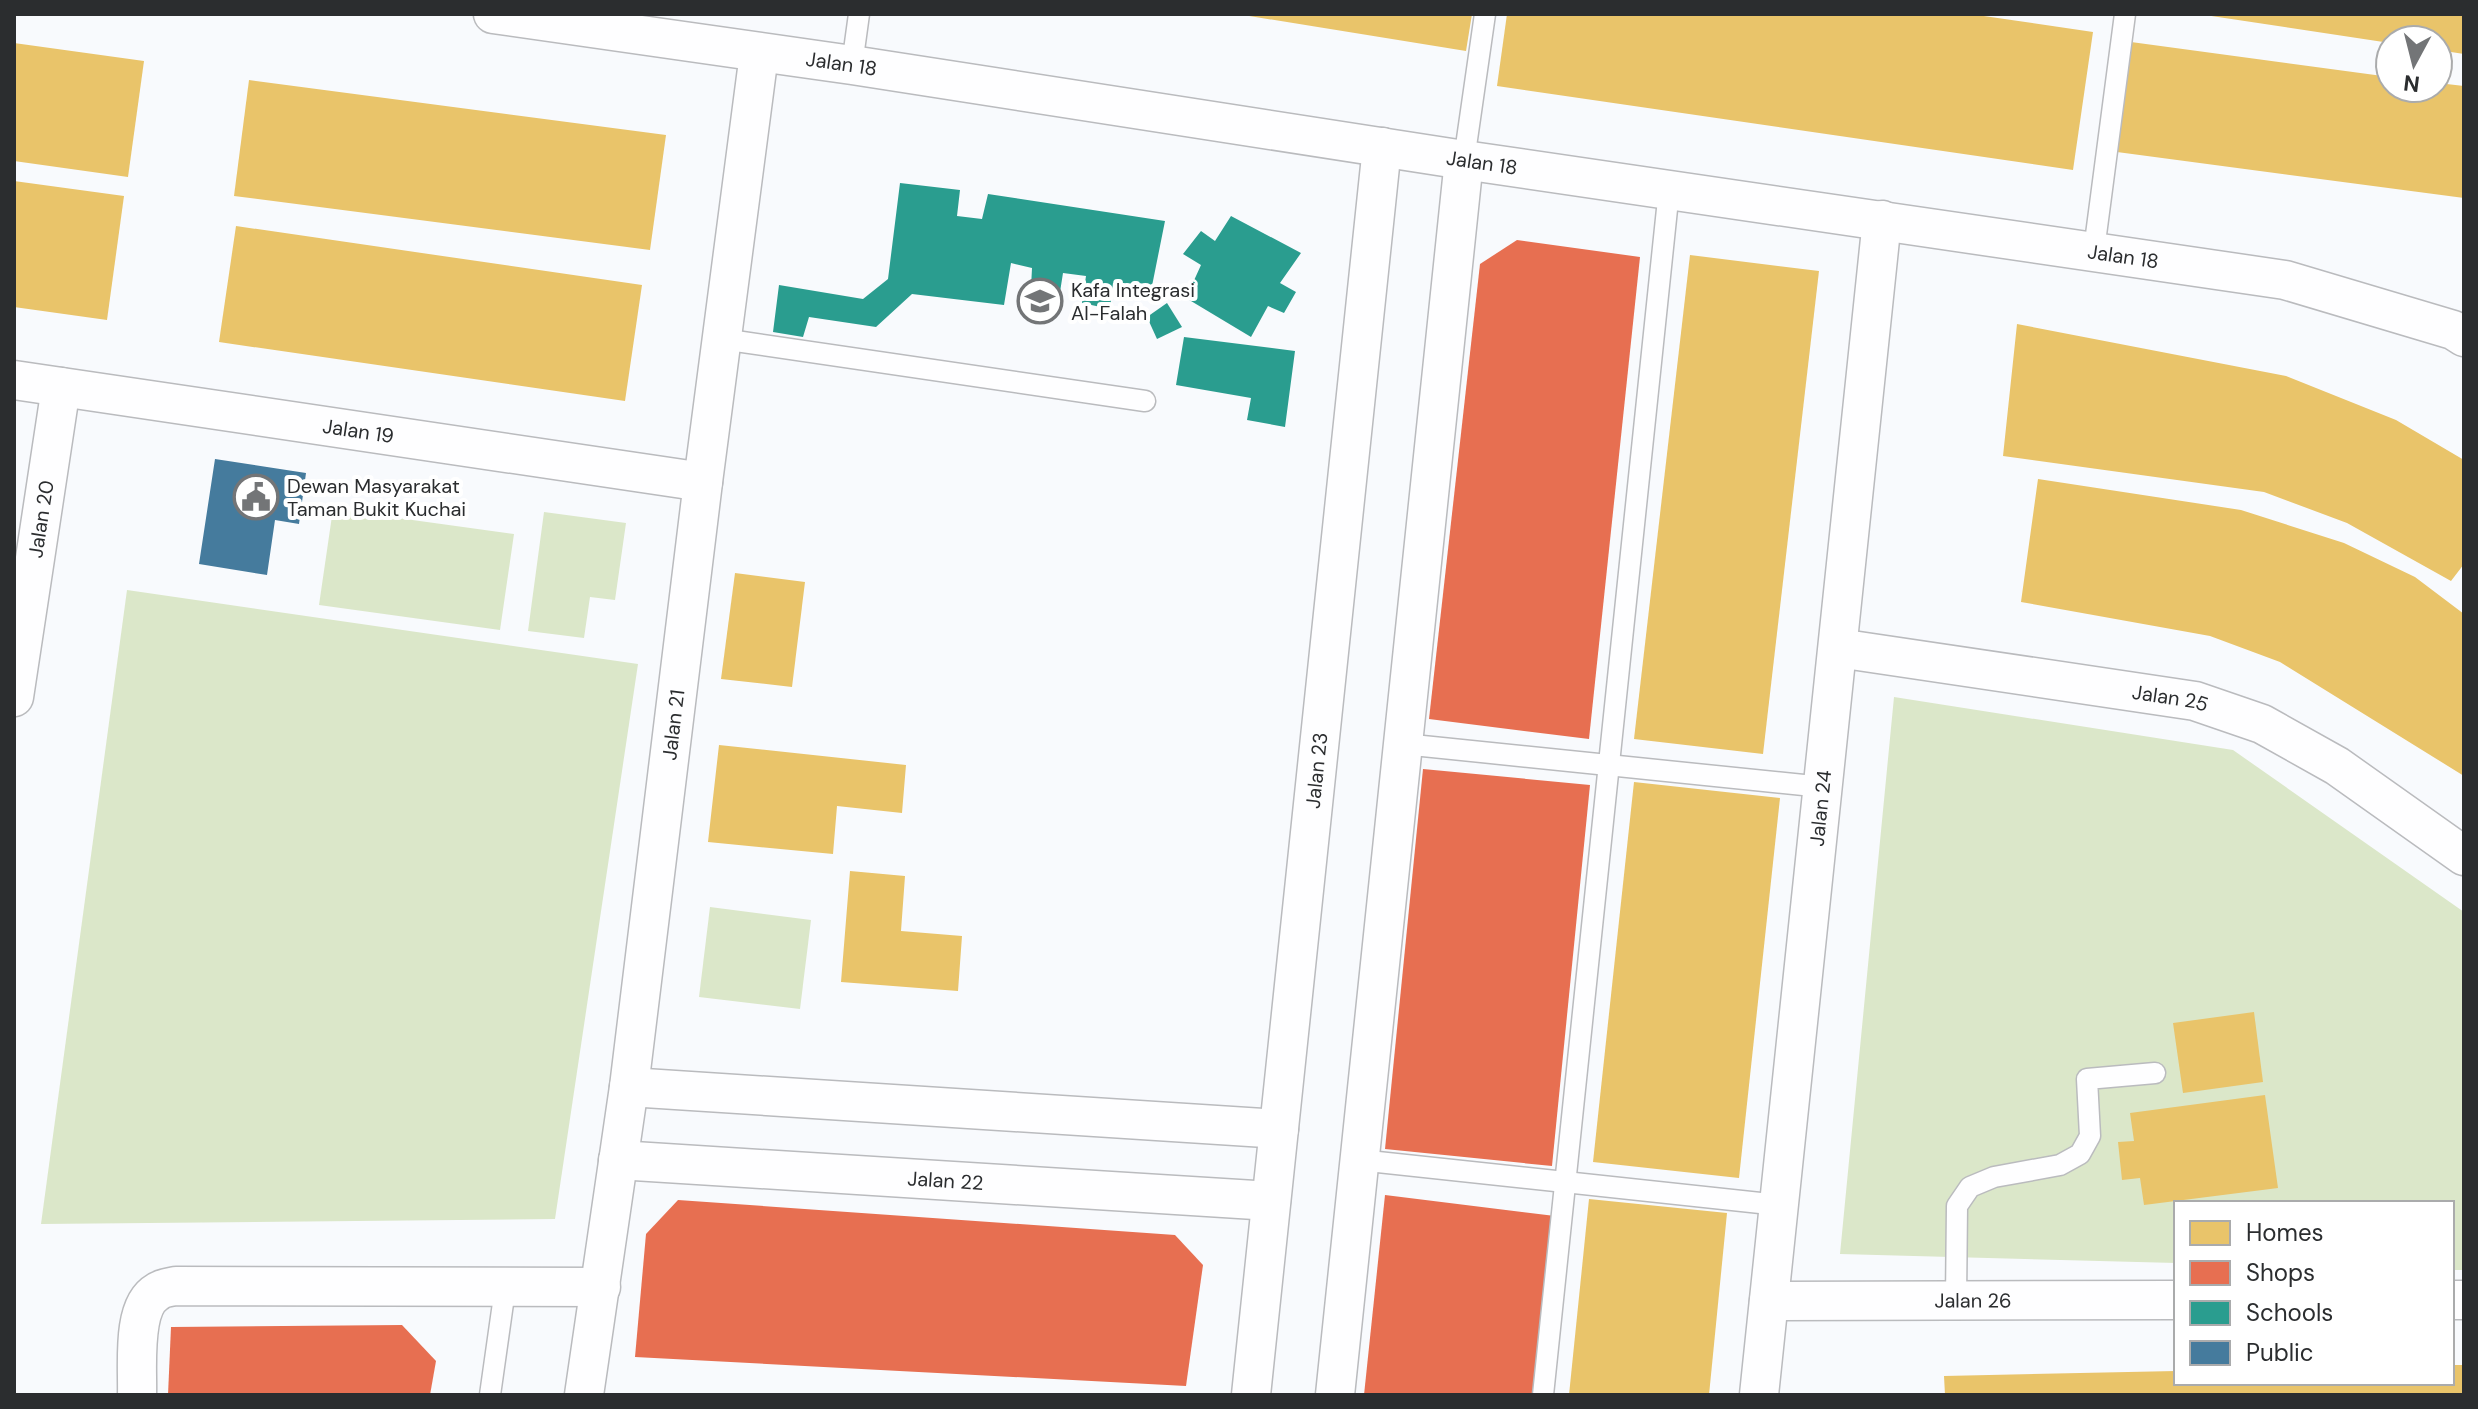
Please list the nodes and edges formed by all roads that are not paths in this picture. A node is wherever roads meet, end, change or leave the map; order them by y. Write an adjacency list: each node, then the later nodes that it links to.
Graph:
1 (493, 14): 5 (street, Jalan 18)
2 (859, 14): 6 (lane)
3 (1485, 14): 8 (lane)
4 (2125, 14): 11 (lane)
5 (759, 54): 6 (street, Jalan 18); 13 (street, Jalan 21)
6 (852, 65): 7 (street, Jalan 18)
7 (1382, 147): 8 (street, Jalan 18); 26 (street, Jalan 23)
8 (1464, 160): 9 (street, Jalan 18); 20 (street)
9 (1669, 190): 10 (street, Jalan 18); 21 (lane)
10 (1882, 220): 11 (street, Jalan 18); 18 (street, Jalan 24)
11 (2094, 250): 12 (street, Jalan 18)
12 (2464, 337)
13 (722, 339): 16 (lane); 17 (street, Jalan 21)
14 (14, 380): 15 (street, Jalan 19)
15 (61, 387): 17 (street, Jalan 19); 19 (street, Jalan 20)
16 (1145, 401)
17 (703, 482): 25 (street, Jalan 21)
18 (1838, 648): 22 (street, Jalan 24); 23 (street, Jalan 25)
19 (14, 697)
20 (1403, 744): 21 (lane); 28 (street)
21 (1609, 765): 22 (lane); 29 (lane)
22 (1823, 787): 31 (street, Jalan 24)
23 (2464, 856)
24 (2155, 1073): 34 (lane)
25 (629, 1087): 26 (street); 27 (street, Jalan 21)
26 (1279, 1129): 30 (street, Jalan 23)
27 (618, 1160): 30 (street, Jalan 22); 32 (street, Jalan 21)
28 (1359, 1160): 29 (lane); 41 (street)
29 (1565, 1182): 31 (lane); 42 (lane)
30 (1271, 1201): 40 (street, Jalan 23)
31 (1779, 1205): 36 (street, Jalan 24)
32 (601, 1287): 33 (street); 39 (street, Jalan 21)
33 (505, 1289): 37 (street); 38 (lane)
34 (1956, 1300): 35 (street, Jalan 26); 36 (street, Jalan 26)
35 (2174, 1300)
36 (1769, 1301): 43 (street, Jalan 24)
37 (137, 1395)
38 (490, 1395)
39 (584, 1395)
40 (1251, 1395)
41 (1335, 1395)
42 (1543, 1395)
43 (1759, 1395)

